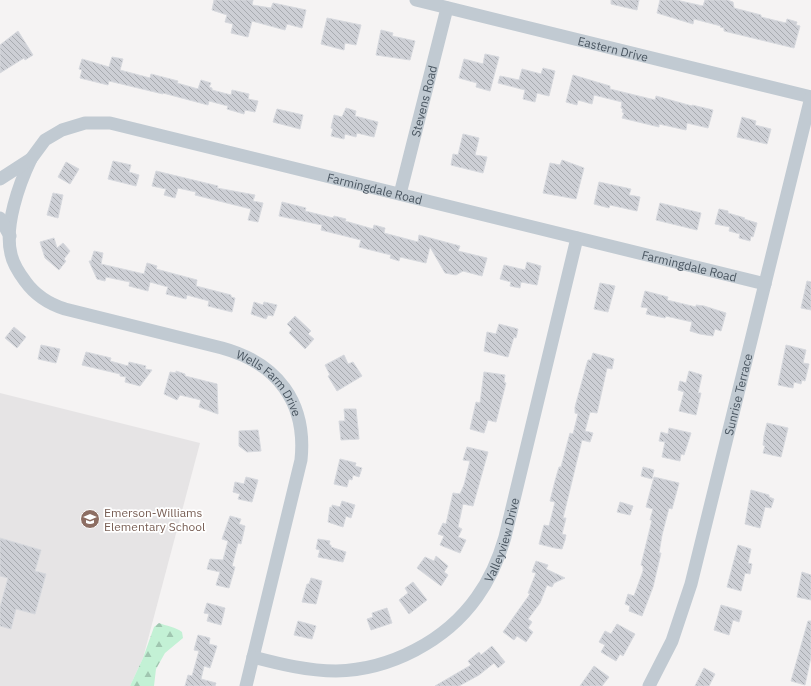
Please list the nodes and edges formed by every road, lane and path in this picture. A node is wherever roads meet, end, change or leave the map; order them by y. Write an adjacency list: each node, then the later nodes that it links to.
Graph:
1 (416, 0): 2 (street, Eastern Drive)
2 (447, 8): 3 (street, Eastern Drive); 6 (street, Stevens Road)
3 (811, 97): 10 (street, Sunrise Terrace)
4 (31, 159): 5 (street, Farmingdale Road); 6 (street, Farmingdale Road); 8 (street, Wells Farm Drive)
5 (0, 179)
6 (400, 194): 9 (street, Farmingdale Road)
7 (0, 218): 8 (street, Wells Farm Drive)
8 (10, 236): 11 (street, Wells Farm Drive)
9 (577, 238): 10 (street, Farmingdale Road); 11 (street, Valleyview Drive)
10 (765, 284): 13 (street, Sunrise Terrace)
11 (253, 657): 12 (street, Wells Farm Drive)
12 (246, 686)
13 (649, 686)

